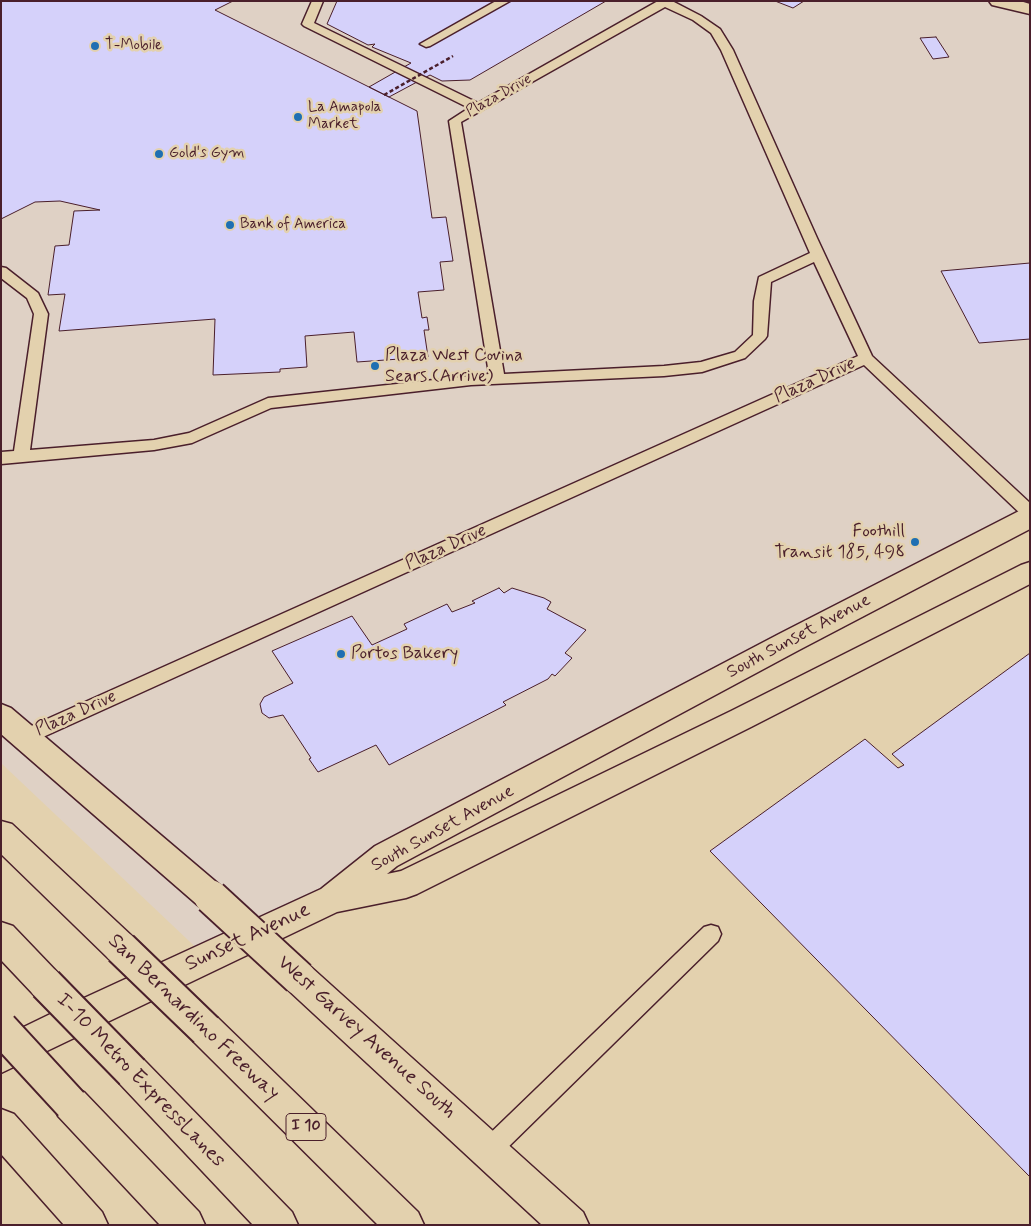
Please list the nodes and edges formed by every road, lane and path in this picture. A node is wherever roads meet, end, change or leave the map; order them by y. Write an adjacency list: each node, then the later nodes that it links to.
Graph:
1 (318, 1): 10 (lane)
2 (505, 1): 7 (lane)
3 (999, 1): 5 (main road); 6 (main road)
4 (665, 2): 10 (lane, Plaza Drive); 11 (lane, Plaza Drive)
5 (1030, 2)
6 (1030, 9)
7 (426, 44)
8 (453, 56): 9 (path, bridge)
9 (384, 95)
10 (478, 108): 14 (lane, Plaza Drive)
11 (818, 255): 13 (lane, Plaza Drive); 14 (lane)
12 (1, 271): 15 (lane)
13 (866, 358): 17 (lane, Plaza Drive); 20 (lane, Plaza Drive)
14 (497, 378): 15 (lane)
15 (21, 456): 16 (lane)
16 (1, 458)
17 (1030, 515): 22 (main road, South Sunset Avenue)
18 (1030, 572): 22 (main road, South Sunset Avenue)
19 (1, 716): 20 (main road, West Garvey Avenue South)
20 (25, 736): 28 (main road, West Garvey Avenue South, bridge)
21 (1, 834): 32 (main road, San Bernardino Freeway / I 10, bridge)
22 (332, 899): 26 (main road, Sunset Avenue)
23 (711, 934): 28 (lane)
24 (1, 938): 31 (main road, I-10 Metro ExpressLanes, bridge)
25 (1, 1028): 30 (main road, bridge)
26 (1, 1056)
27 (5, 1131): 29 (main road)
28 (489, 1150): 33 (main road, West Garvey Avenue South)
29 (89, 1225)
30 (186, 1225)
31 (279, 1225)
32 (405, 1225)
33 (570, 1225)

